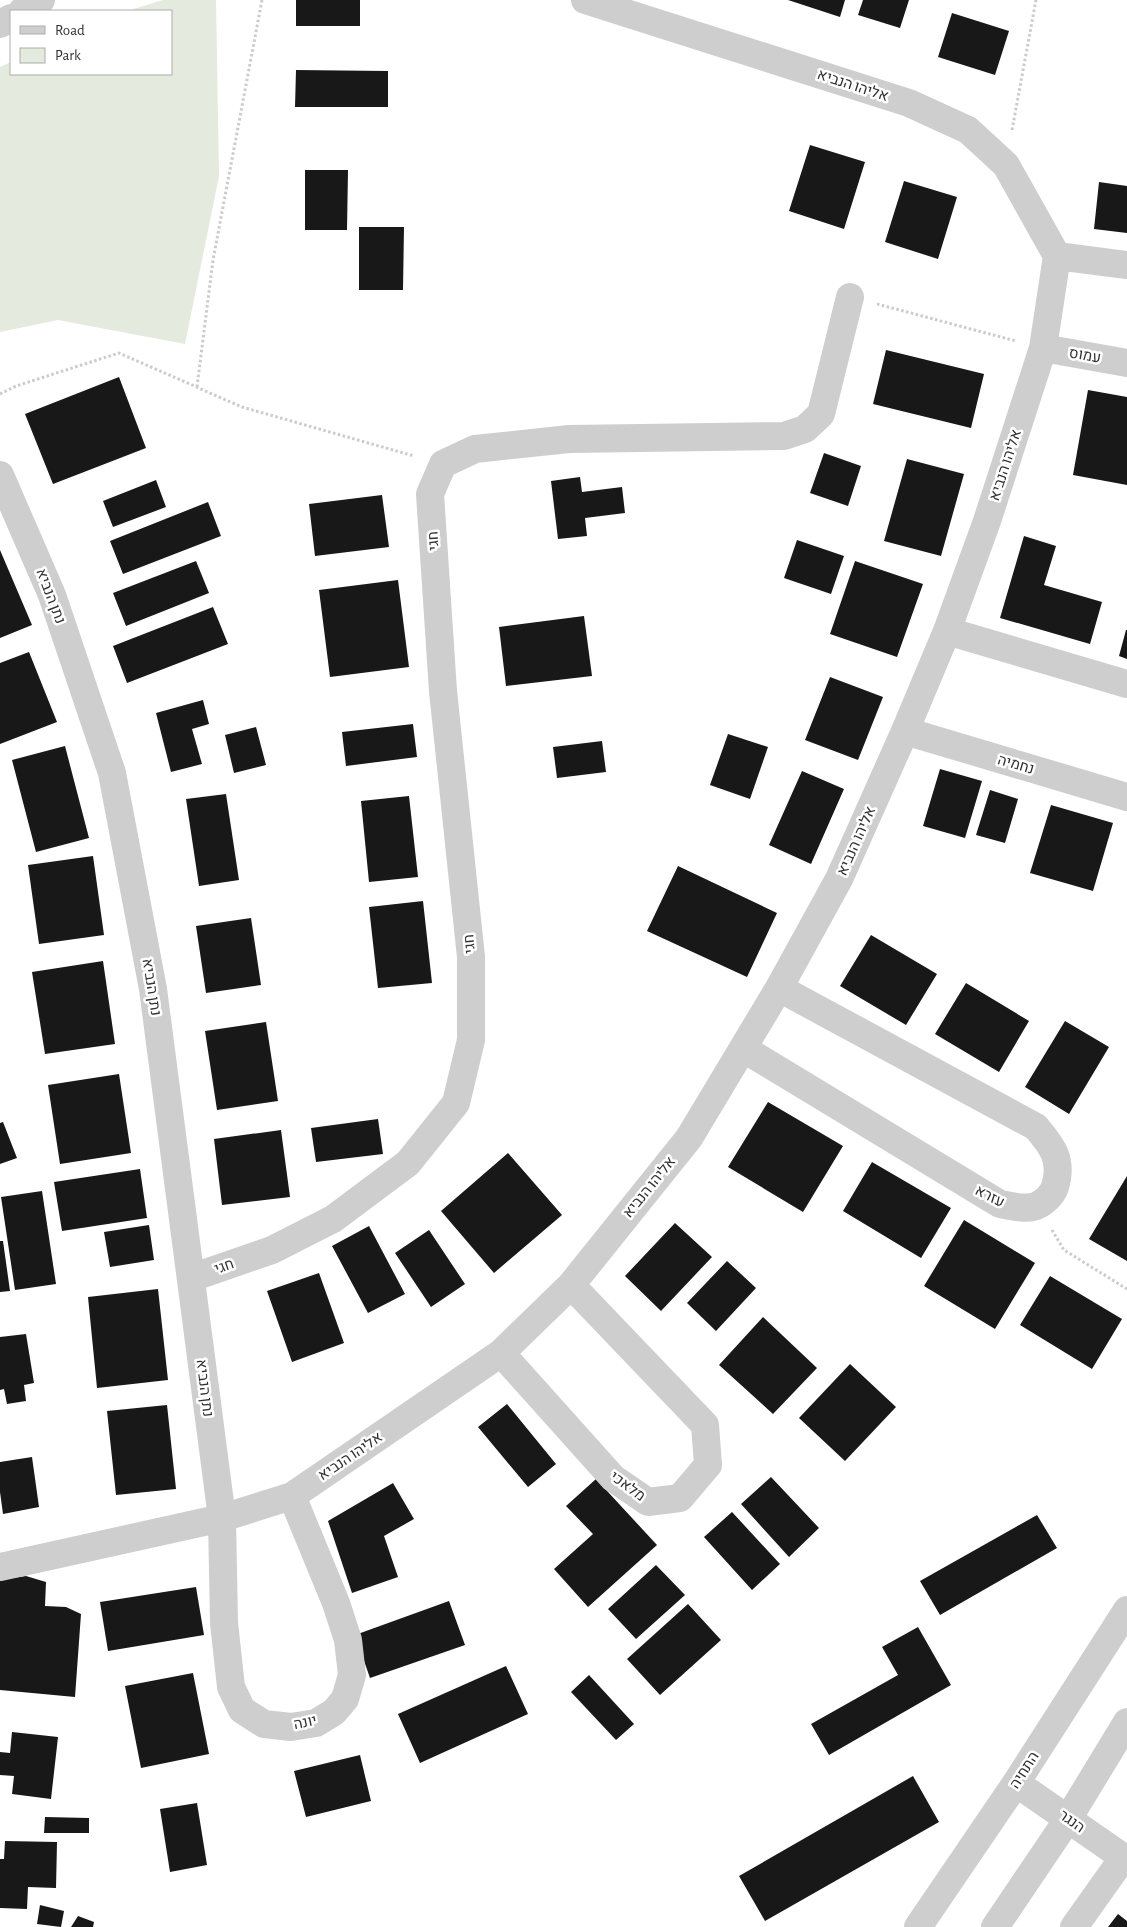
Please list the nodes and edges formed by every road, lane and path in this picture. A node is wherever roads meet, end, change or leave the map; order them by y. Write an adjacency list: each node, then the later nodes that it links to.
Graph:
1 (41, 0): 5 (street)
2 (262, 0): 12 (path)
3 (585, 0): 6 (street, אליהו הנביא)
4 (1036, 0): 6 (path)
5 (24, 10)
6 (1006, 165): 7 (street, אליהו הנביא)
7 (1057, 256): 8 (street); 10 (street, אליהו הנביא)
8 (1127, 265)
9 (850, 298): 10 (path); 14 (street)
10 (1043, 348): 11 (street, עמוס); 16 (street, אליהו הנביא)
11 (1127, 363)
12 (197, 387): 13 (path); 14 (path)
13 (0, 394)
14 (443, 464): 23 (street, חגי)
15 (0, 474): 23 (street, נתן הנביא)
16 (946, 631): 17 (street); 18 (street, אליהו הנביא)
17 (1127, 684)
18 (905, 732): 19 (street, נחמיה); 20 (street, אליהו הנביא)
19 (1127, 797)
20 (779, 988): 21 (street, אליהו הנביא); 22 (street)
21 (744, 1049): 22 (street, עזרא); 24 (street, אליהו הנביא)
22 (1036, 1206): 25 (path)
23 (191, 1278): 28 (street, נתן הנביא)
24 (571, 1285): 26 (street, אליהו הנביא); 26 (street, מלאכי)
25 (1127, 1289)
26 (501, 1353): 27 (street, אליהו הנביא)
27 (292, 1496): 28 (street, אליהו הנביא); 28 (street, יונה)
28 (222, 1518): 29 (street, אליהו הנביא)
29 (0, 1567)
30 (1127, 1610): 32 (street, התחיה)
31 (1127, 1722): 33 (street)
32 (1016, 1783): 33 (street, הנגר); 35 (street, התחיה)
33 (1068, 1818): 34 (street, הנגר); 36 (street)
34 (1125, 1859): 37 (street)
35 (918, 1927)
36 (995, 1927)
37 (1074, 1927)

